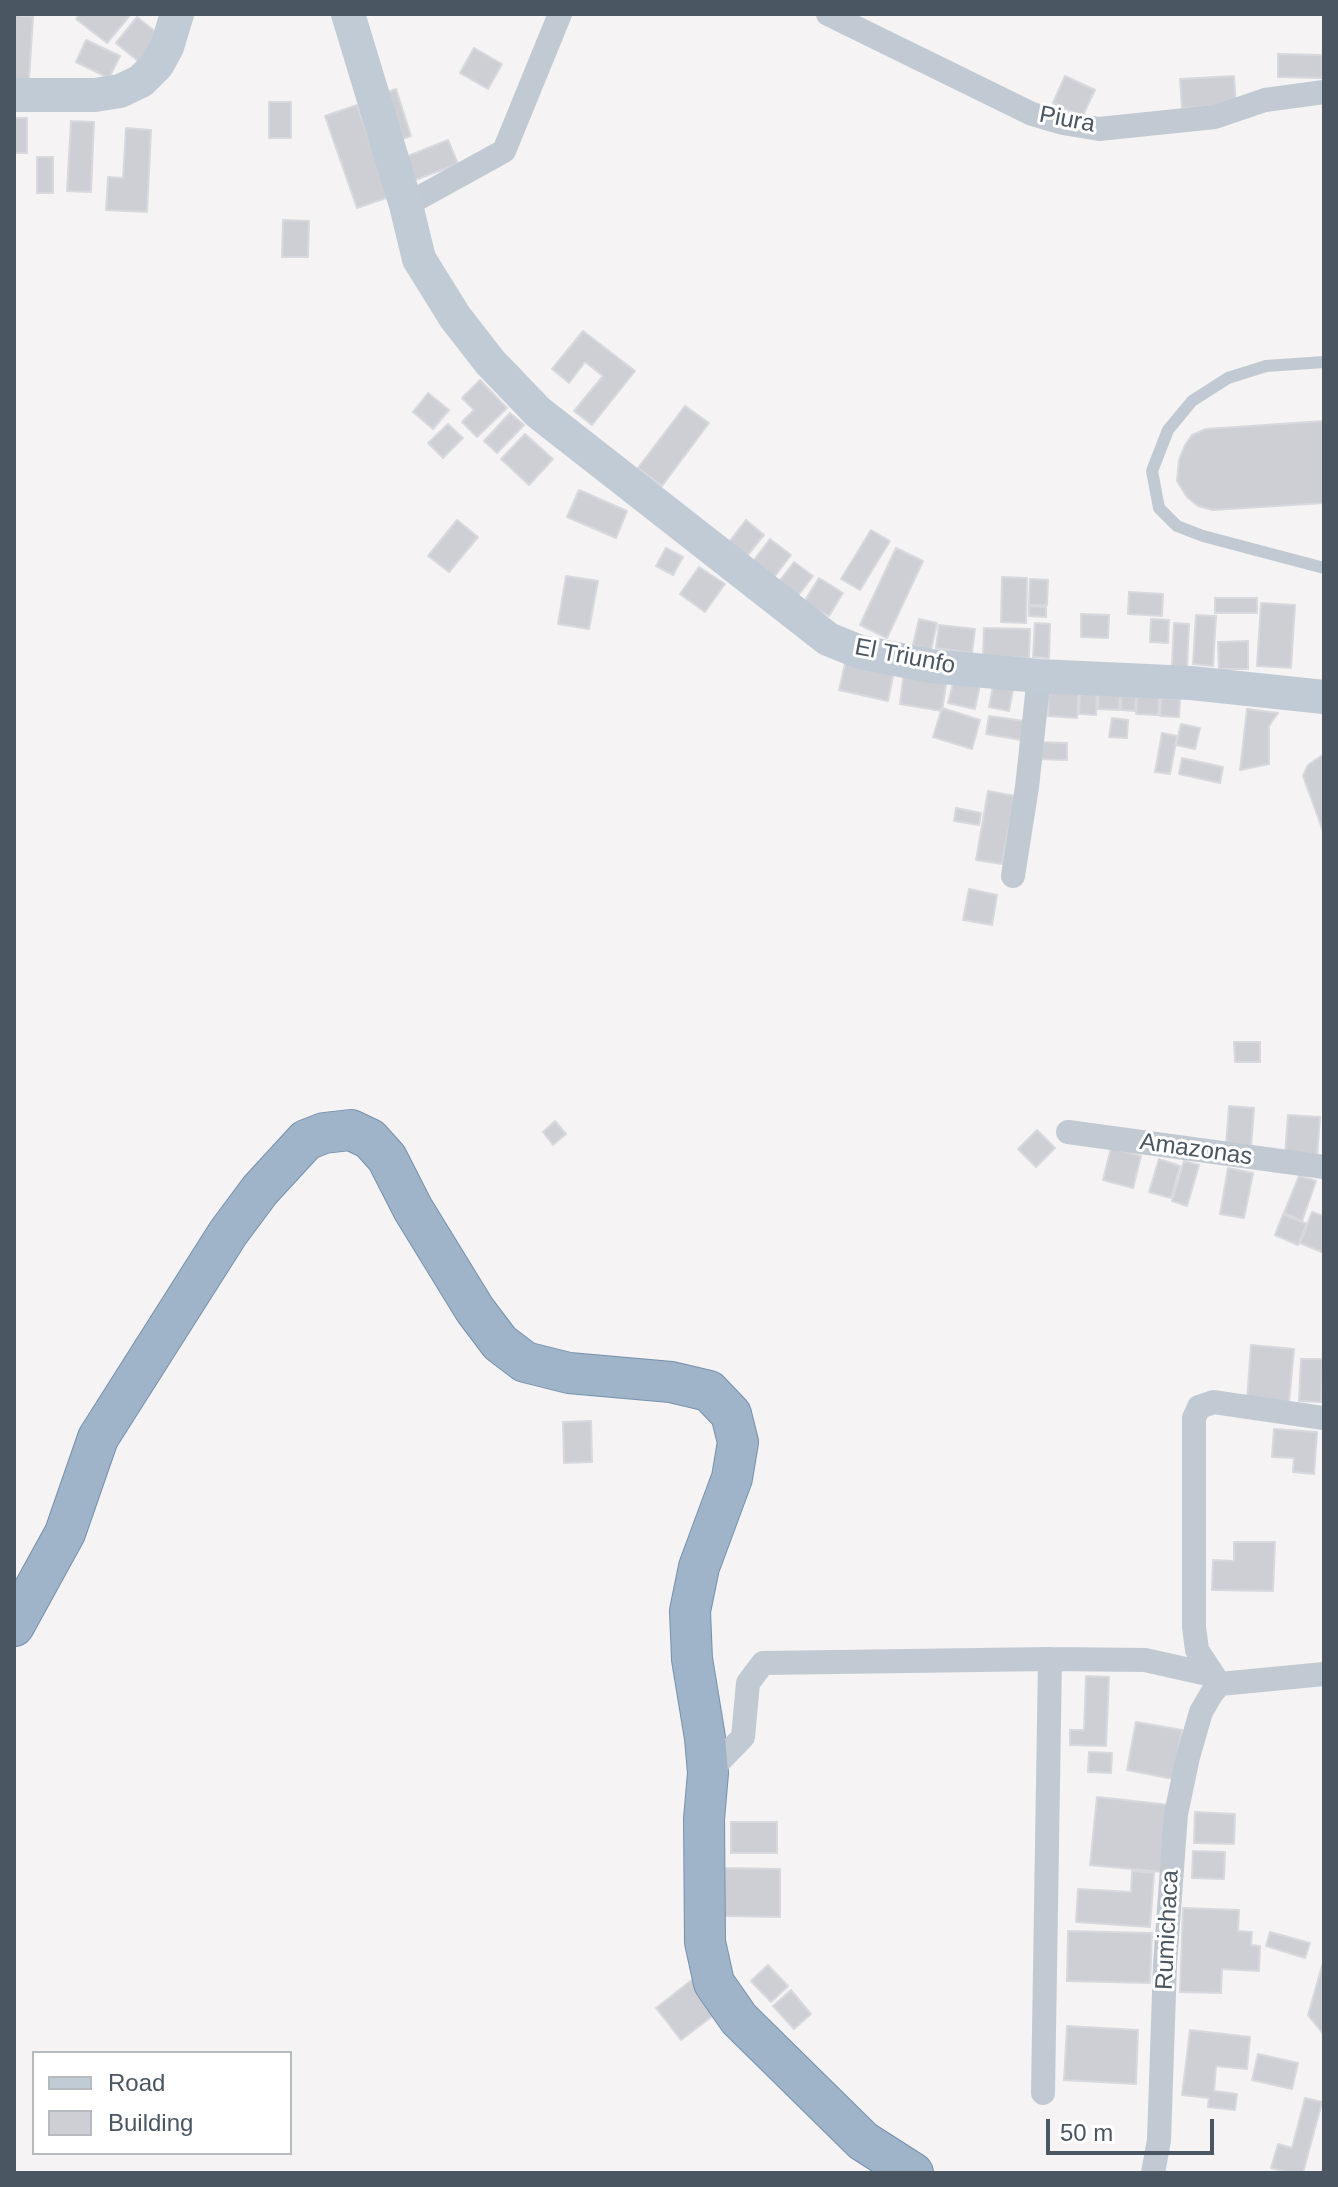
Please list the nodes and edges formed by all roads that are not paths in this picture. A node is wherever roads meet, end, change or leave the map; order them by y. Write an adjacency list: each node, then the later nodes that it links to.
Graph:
1 (348, 14): 7 (main road, El Triunfo)
2 (560, 14): 7 (street)
3 (828, 14): 5 (street, Piura)
4 (172, 17): 6 (main road)
5 (1324, 92)
6 (14, 95)
7 (406, 205): 10 (main road, El Triunfo)
8 (1324, 362): 9 (lane)
9 (1324, 568)
10 (1039, 676): 11 (main road, El Triunfo); 12 (street)
11 (1324, 697)
12 (1013, 876)
13 (1068, 1132): 14 (street, Amazonas)
14 (1324, 1167)
15 (1324, 1418): 19 (street)
16 (14, 1626): 20 (highway)
17 (1050, 1659): 19 (street); 20 (street); 21 (street)
18 (1324, 1674): 19 (street)
19 (1215, 1684): 23 (street, Rumichaca)
20 (708, 1773): 22 (highway)
21 (1043, 2093)
22 (913, 2173)
23 (1153, 2173)

